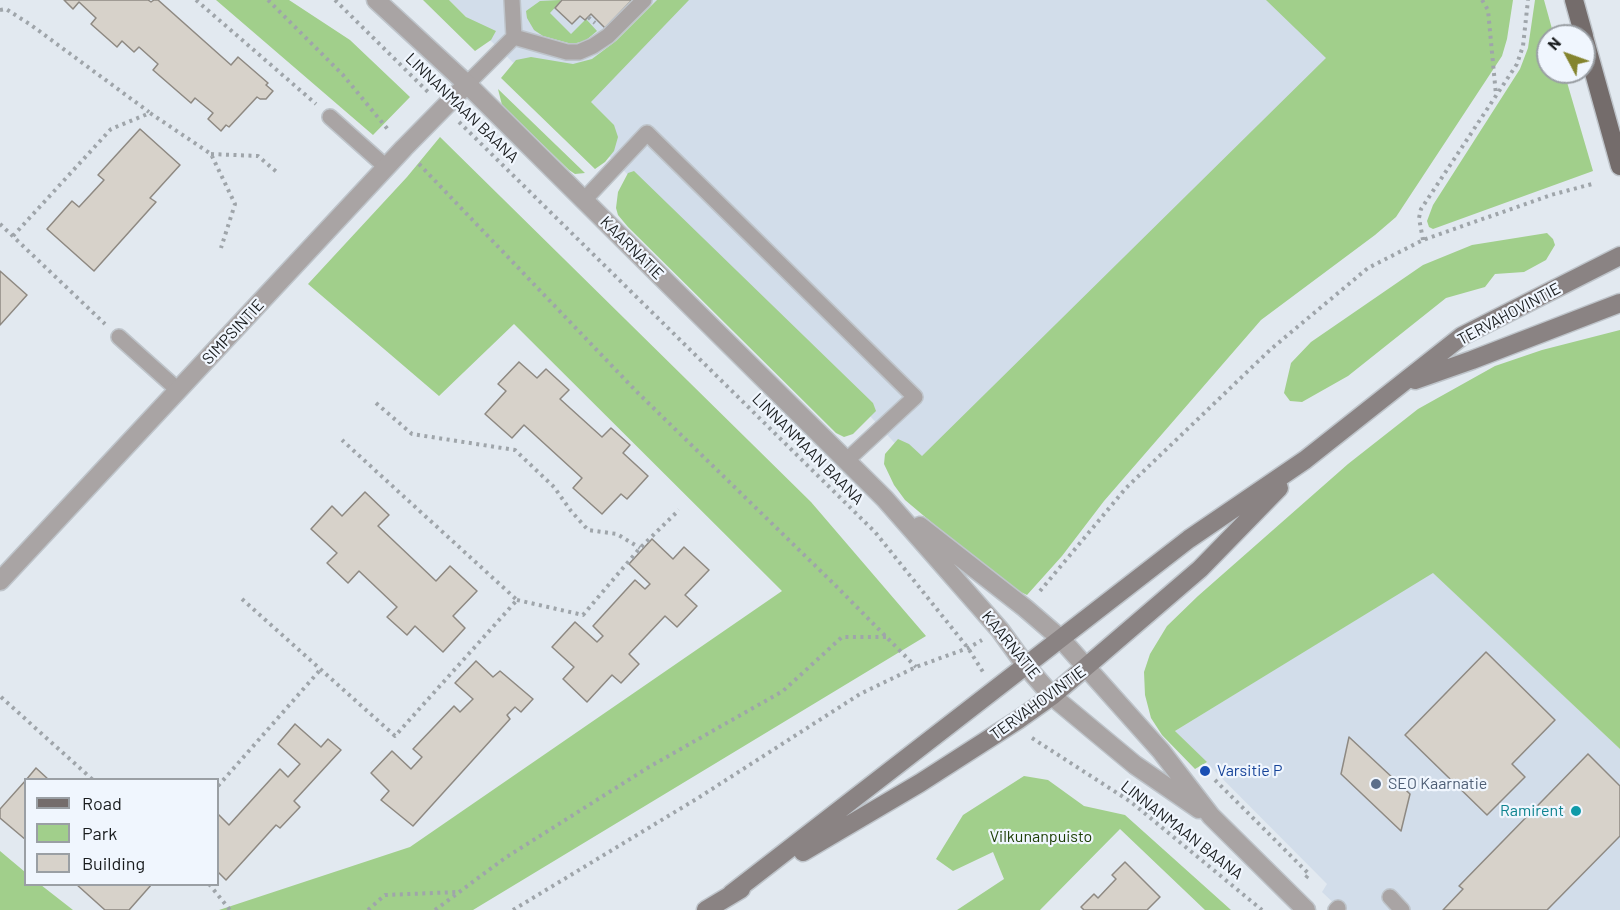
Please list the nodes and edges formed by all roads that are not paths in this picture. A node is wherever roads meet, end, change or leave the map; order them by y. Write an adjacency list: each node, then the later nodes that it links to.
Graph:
1 (376, 0): 8 (street, KAARNATIE)
2 (512, 0): 6 (lane)
3 (644, 0): 6 (lane)
4 (1574, 0): 5 (main road)
5 (1580, 24)
6 (514, 37): 8 (lane)
7 (1596, 80): 10 (main road)
8 (467, 84): 11 (street, SIMPSINTIE); 12 (street, KAARNATIE)
9 (330, 117): 11 (lane)
10 (1620, 166)
11 (387, 167): 17 (street, SIMPSINTIE)
12 (584, 200): 18 (street, KAARNATIE); 18 (lane)
13 (1620, 256): 16 (main road, TERVAHOVINTIE)
14 (1620, 303): 16 (main road, TERVAHOVINTIE)
15 (119, 337): 17 (lane)
16 (1405, 383): 19 (main road, TERVAHOVINTIE)
17 (178, 390): 21 (street, SIMPSINTIE)
18 (847, 460): 20 (street, KAARNATIE)
19 (1305, 460): 22 (main road, TERVAHOVINTIE); 24 (main road, TERVAHOVINTIE)
20 (885, 498): 22 (street, KAARNATIE); 23 (street, KAARNATIE)
21 (0, 581)
22 (1061, 639): 23 (main road, TERVAHOVINTIE); 24 (street, KAARNATIE)
23 (1026, 666): 25 (street, KAARNATIE); 27 (main road, TERVAHOVINTIE)
24 (1087, 667): 25 (main road, TERVAHOVINTIE); 26 (street, KAARNATIE)
25 (1052, 696): 26 (street, KAARNATIE); 27 (main road, TERVAHOVINTIE)
26 (1211, 816): 30 (street, KAARNATIE)
27 (731, 894): 29 (main road, TERVAHOVINTIE)
28 (1390, 897): 31 (lane)
29 (706, 910)
30 (1306, 910)
31 (1402, 910)

